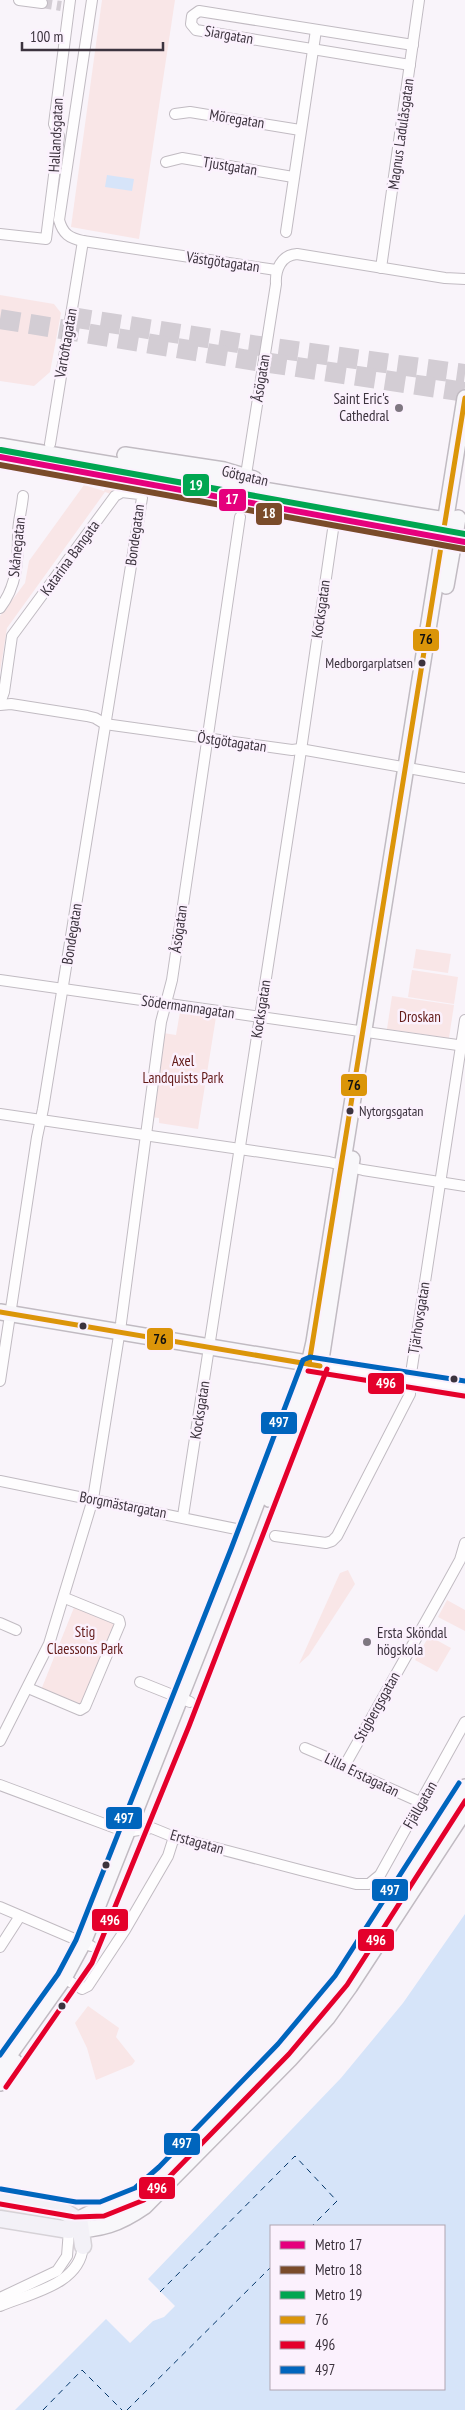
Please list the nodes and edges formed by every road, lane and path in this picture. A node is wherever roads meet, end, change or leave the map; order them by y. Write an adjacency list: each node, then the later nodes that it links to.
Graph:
1 (19, 0): 4 (street)
2 (92, 0): 16 (street, Hallandsgatan)
3 (419, 0): 7 (street, Magnus Ladulåsgatan)
4 (42, 3)
5 (67, 4): 15 (street, Hallandsgatan)
6 (316, 30): 7 (street, Siargatan); 8 (street); 8 (street, Siargatan)
7 (413, 45): 9 (street, Magnus Ladulåsgatan)
8 (312, 50): 9 (street, Siargatan); 11 (street)
9 (410, 65): 18 (street, Magnus Ladulåsgatan)
10 (175, 114): 11 (street, Möregatan)
11 (300, 130): 13 (street)
12 (166, 162): 13 (street, Tjustgatan)
13 (293, 177): 14 (street)
14 (286, 232)
15 (0, 234)
16 (65, 234): 17 (street, Västgötagatan)
17 (83, 242): 19 (street, Västgötagatan); 23 (street, Vartoftagatan)
18 (381, 268): 19 (street, Västgötagatan); 20 (street, Västgötagatan)
19 (276, 270): 25 (street, Åsögatan)
20 (465, 279)
21 (465, 398): 30 (street)
22 (0, 436): 23 (street, Götgatan)
23 (50, 444): 25 (street, Götgatan)
24 (0, 446): 25 (street, Götgatan)
25 (245, 482): 28 (street, Götgatan); 30 (street, Götgatan)
26 (134, 492): 32 (street, Katarina Bangata); 33 (street, Bondegatan)
27 (23, 496): 31 (street, Skånegatan)
28 (337, 502): 30 (street, Götgatan); 35 (street, Kocksgatan)
29 (240, 517): 34 (street, Åsögatan)
30 (454, 517): 36 (street)
31 (0, 608)
32 (0, 704): 33 (street, Östgötagatan)
33 (105, 724): 34 (street, Östgötagatan); 39 (street, Bondegatan)
34 (206, 739): 35 (street, Östgötagatan); 40 (street, Åsögatan)
35 (300, 749): 36 (street, Östgötagatan); 41 (street, Kocksgatan)
36 (410, 767): 37 (street, Östgötagatan); 43 (street)
37 (465, 778)
38 (0, 980): 39 (street, Södermannagatan)
39 (63, 989): 40 (street, Södermannagatan); 46 (street, Bondegatan)
40 (165, 1004): 41 (street, Södermannagatan); 47 (street, Åsögatan)
41 (259, 1017): 43 (street, Södermannagatan); 48 (street, Kocksgatan)
42 (465, 1020): 44 (street, Tjärhovsgatan)
43 (369, 1033): 44 (street, Södermannagatan); 49 (street)
44 (463, 1045): 50 (street, Tjärhovsgatan)
45 (0, 1114): 46 (street)
46 (42, 1120): 47 (street); 52 (street, Bondegatan)
47 (145, 1136): 48 (street); 53 (street, Åsögatan)
48 (239, 1148): 49 (street); 54 (street, Kocksgatan)
49 (347, 1166): 50 (street); 55 (street)
50 (441, 1182): 51 (street); 56 (street, Tjärhovsgatan)
51 (465, 1186)
52 (5, 1313): 53 (street); 57 (street, Bondegatan)
53 (119, 1333): 54 (street); 60 (street, Åsögatan)
54 (209, 1348): 55 (street); 61 (street, Kocksgatan)
55 (314, 1365): 56 (street); 62 (street); 70 (street)
56 (410, 1380): 58 (street); 63 (street, Tjärhovsgatan)
57 (0, 1381)
58 (465, 1389)
59 (0, 1481): 60 (street, Borgmästargatan)
60 (93, 1499): 61 (street, Borgmästargatan); 65 (street, Åsögatan)
61 (183, 1516): 62 (street, Borgmästargatan)
62 (246, 1530): 70 (street)
63 (275, 1536)
64 (465, 1542): 74 (street, Stigbergsgatan)
65 (65, 1598): 69 (street, Åsögatan); 69 (street)
66 (0, 1623): 67 (street)
67 (16, 1630)
68 (140, 1682): 70 (street)
69 (28, 1688): 72 (street, Åsögatan)
70 (186, 1700): 79 (street)
71 (465, 1722): 77 (street, Fjällgatan)
72 (0, 1741)
73 (304, 1748): 74 (street, Lilla Erstagatan)
74 (345, 1765): 77 (street, Lilla Erstagatan)
75 (0, 1784): 79 (street, Erstagatan)
76 (465, 1787): 91 (street)
77 (420, 1802): 81 (street, Fjällgatan)
78 (465, 1810): 93 (street)
79 (132, 1831): 80 (street, Erstagatan); 84 (street)
80 (174, 1837): 81 (street, Erstagatan); 86 (street)
81 (369, 1884)
82 (0, 1907): 83 (street)
83 (20, 1916): 84 (street); 85 (street)
84 (87, 1944): 86 (street)
85 (0, 1947)
86 (67, 1980): 87 (street); 88 (street)
87 (0, 2068)
88 (0, 2083)
89 (0, 2196): 90 (main road)
90 (52, 2207): 91 (street); 93 (main road)
91 (102, 2209): 93 (street)
92 (0, 2219): 93 (main road)
93 (78, 2231): 94 (street); 95 (street)
94 (0, 2298)
95 (0, 2306)

